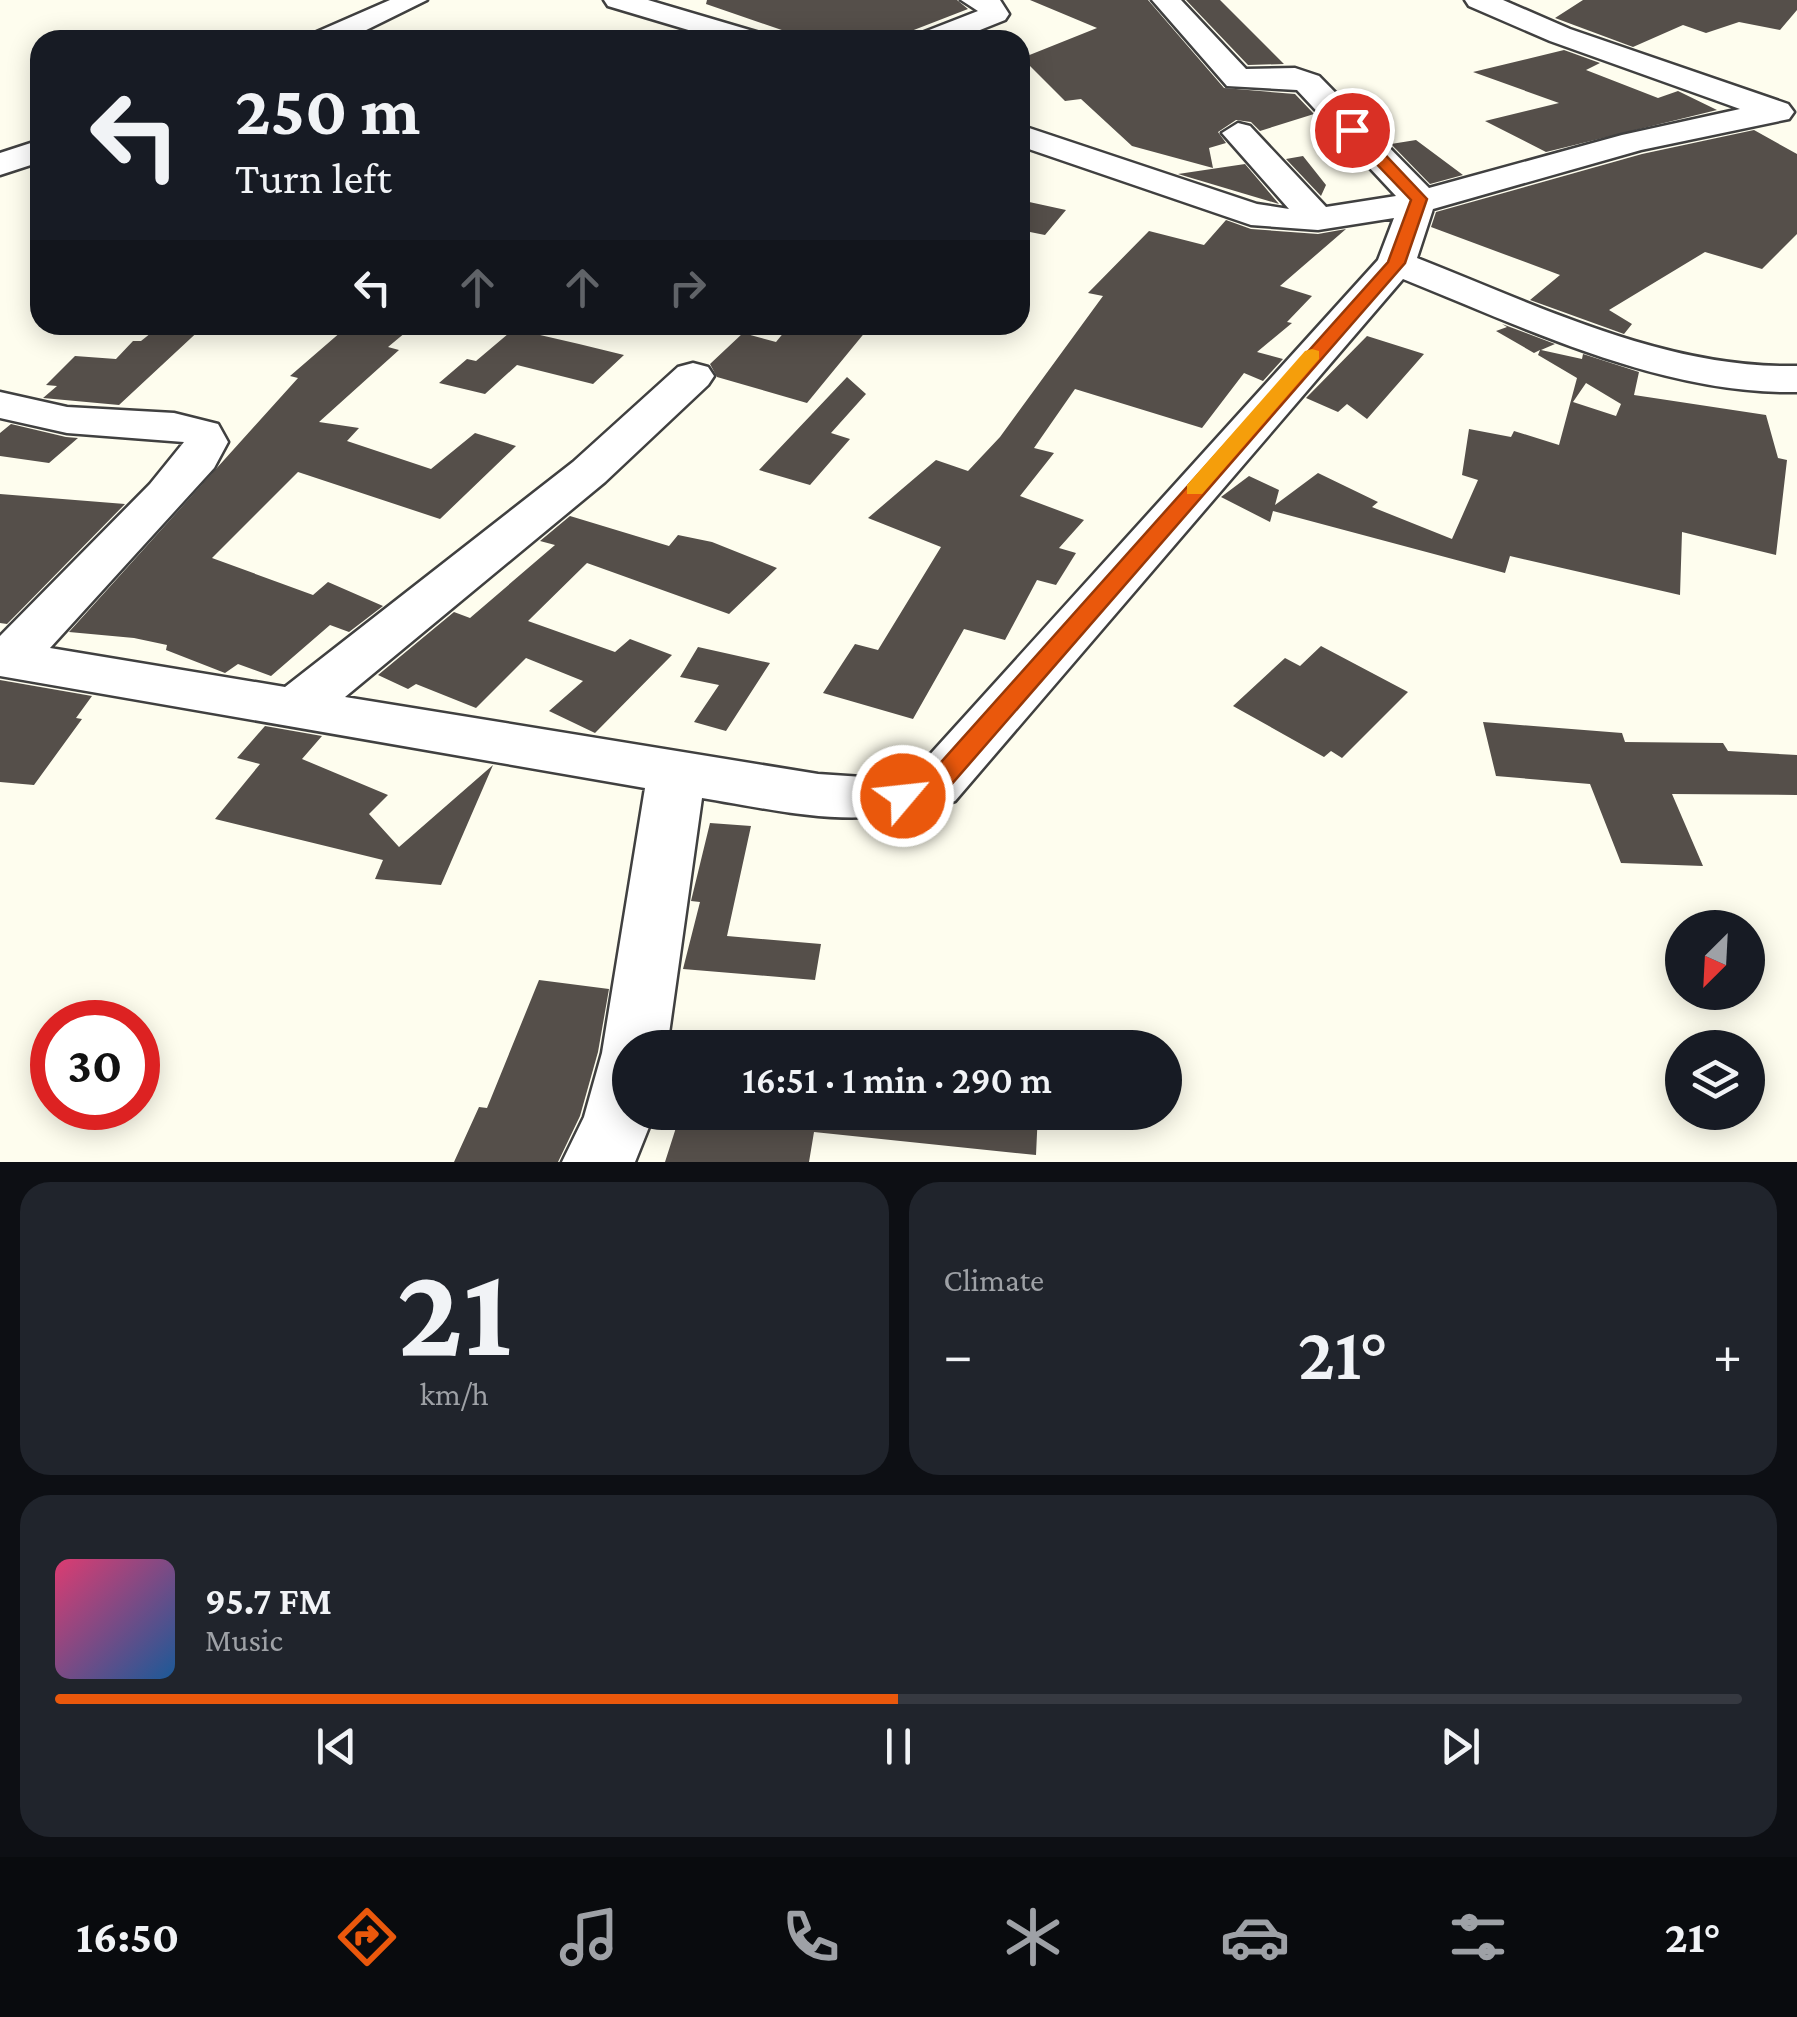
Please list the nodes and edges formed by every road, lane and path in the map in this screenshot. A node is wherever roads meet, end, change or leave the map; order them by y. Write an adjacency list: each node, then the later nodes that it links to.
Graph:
1 (413, 0): 6 (street)
2 (618, 0): 7 (street)
3 (975, 0): 8 (street)
4 (1166, 0): 14 (street)
5 (1478, 0): 9 (street)
6 (345, 30)
7 (719, 30)
8 (955, 30)
9 (1787, 115): 14 (street)
10 (1238, 133): 15 (street)
11 (1030, 138): 15 (street)
12 (30, 154): 13 (street)
13 (0, 164)
14 (1419, 199): 15 (street); 16 (street)
15 (1318, 219)
16 (1396, 263): 18 (street); 22 (street)
17 (693, 376): 21 (street)
18 (1797, 380)
19 (0, 405): 20 (street)
20 (5, 659): 21 (street)
21 (295, 708): 22 (street)
22 (677, 772): 23 (street)
23 (636, 1030)
24 (614, 1130): 25 (street)
25 (598, 1162)

